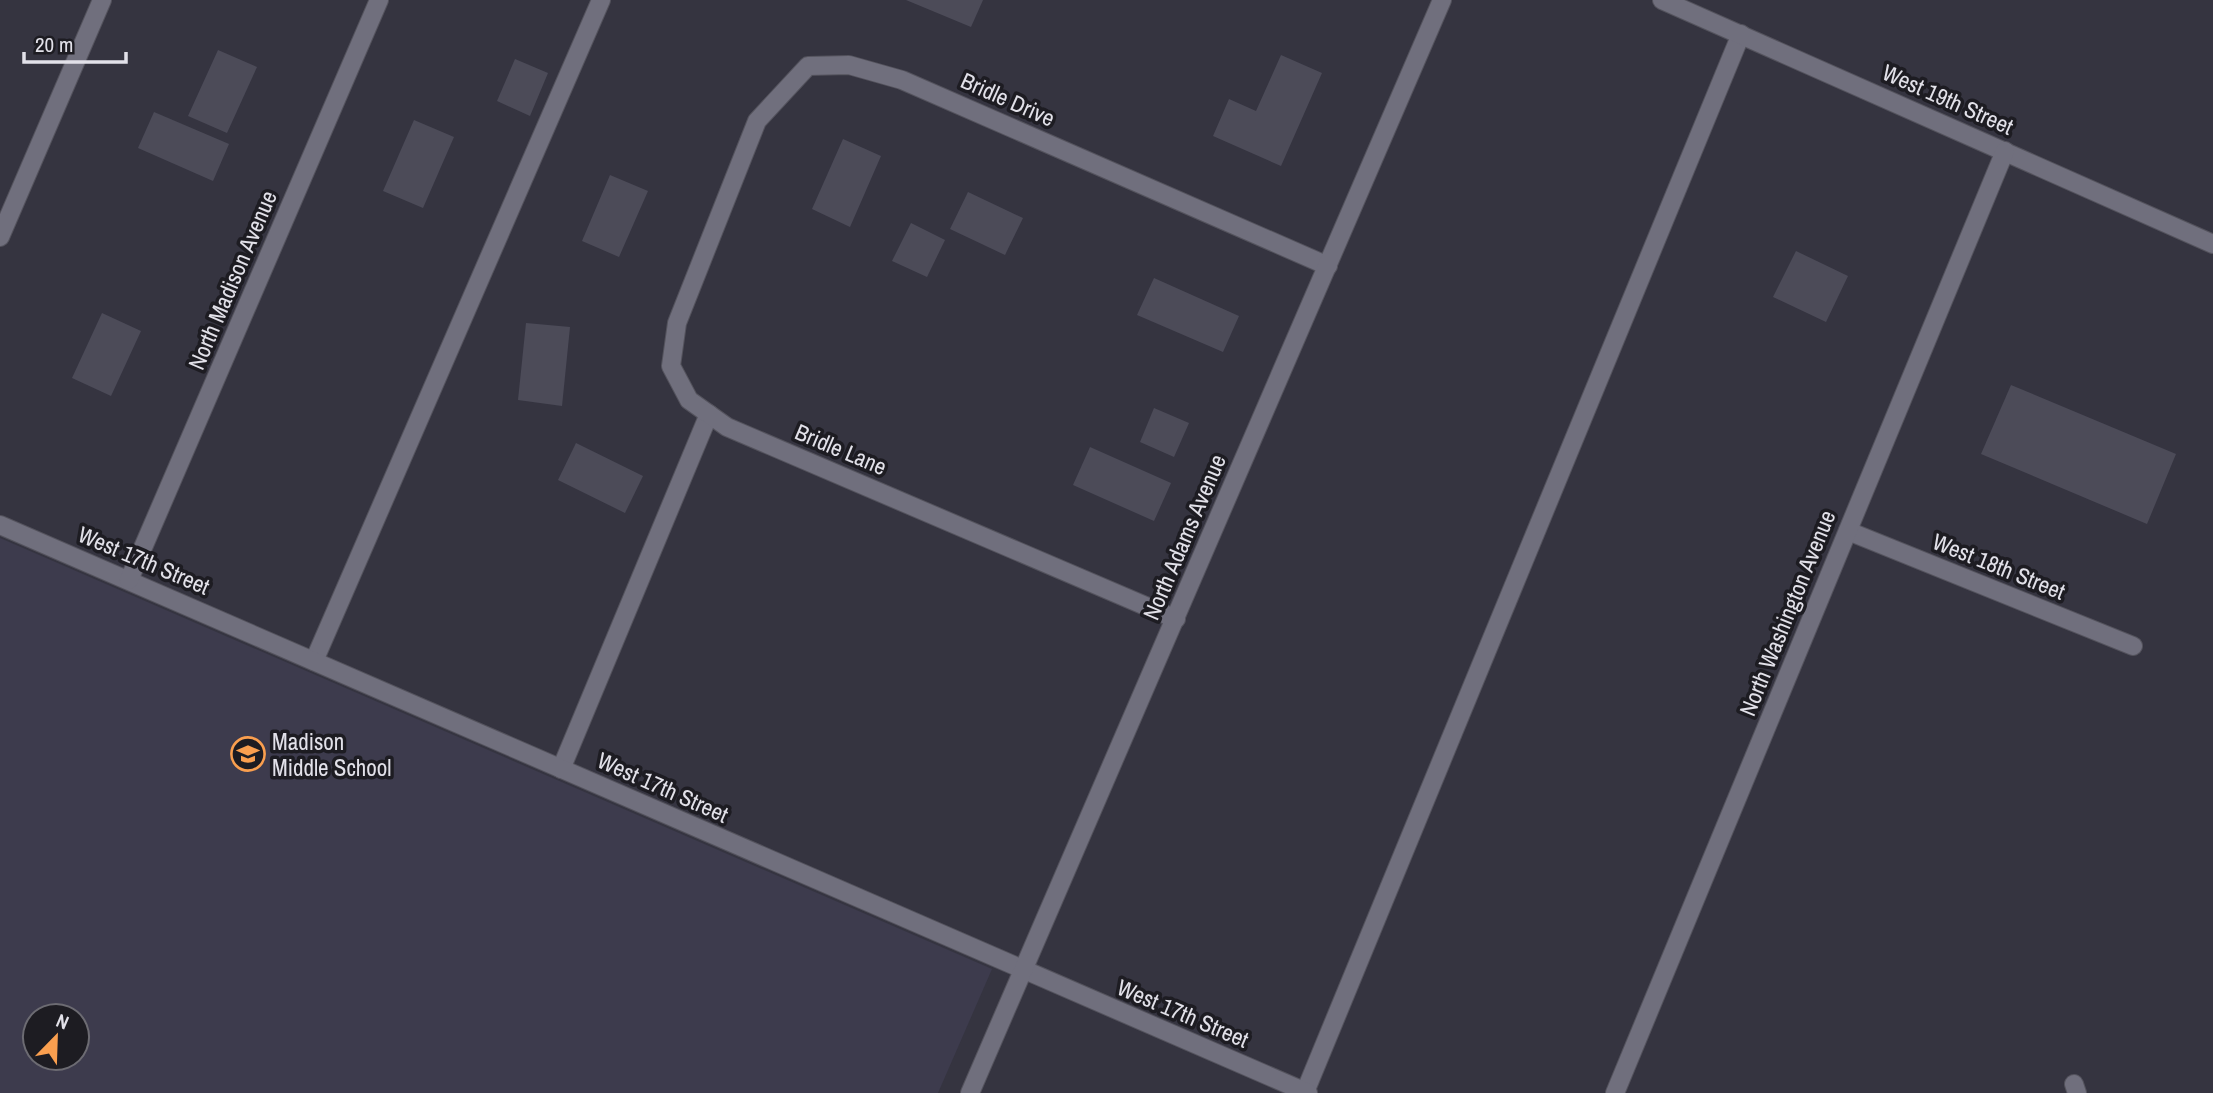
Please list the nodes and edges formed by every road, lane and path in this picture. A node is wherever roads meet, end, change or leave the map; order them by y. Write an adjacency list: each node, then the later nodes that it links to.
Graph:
1 (102, 0): 9 (street)
2 (379, 0): 15 (street, North Madison Avenue)
3 (601, 0): 18 (street)
4 (1442, 0): 11 (street, North Adams Avenue)
5 (1662, 0): 6 (street, West 19th Street)
6 (1741, 34): 7 (street, West 19th Street); 21 (street)
7 (2005, 151): 10 (street, West 19th Street); 14 (street, North Washington Avenue)
8 (726, 199): 11 (street, Bridle Drive); 12 (street, Bridle Lane)
9 (0, 237)
10 (2213, 244)
11 (1328, 266): 16 (street, North Adams Avenue)
12 (709, 414): 16 (street, Bridle Lane); 19 (street)
13 (0, 525): 15 (street, West 17th Street)
14 (1848, 531): 17 (street, West 18th Street); 23 (street, North Washington Avenue)
15 (129, 580): 18 (street, West 17th Street)
16 (1175, 619): 20 (street, North Adams Avenue)
17 (2133, 646)
18 (314, 662): 19 (street, West 17th Street)
19 (561, 769): 20 (street, West 17th Street)
20 (1024, 971): 21 (street, West 17th Street); 22 (street, North Adams Avenue)
21 (1306, 1092)
22 (970, 1093)
23 (1615, 1093)

